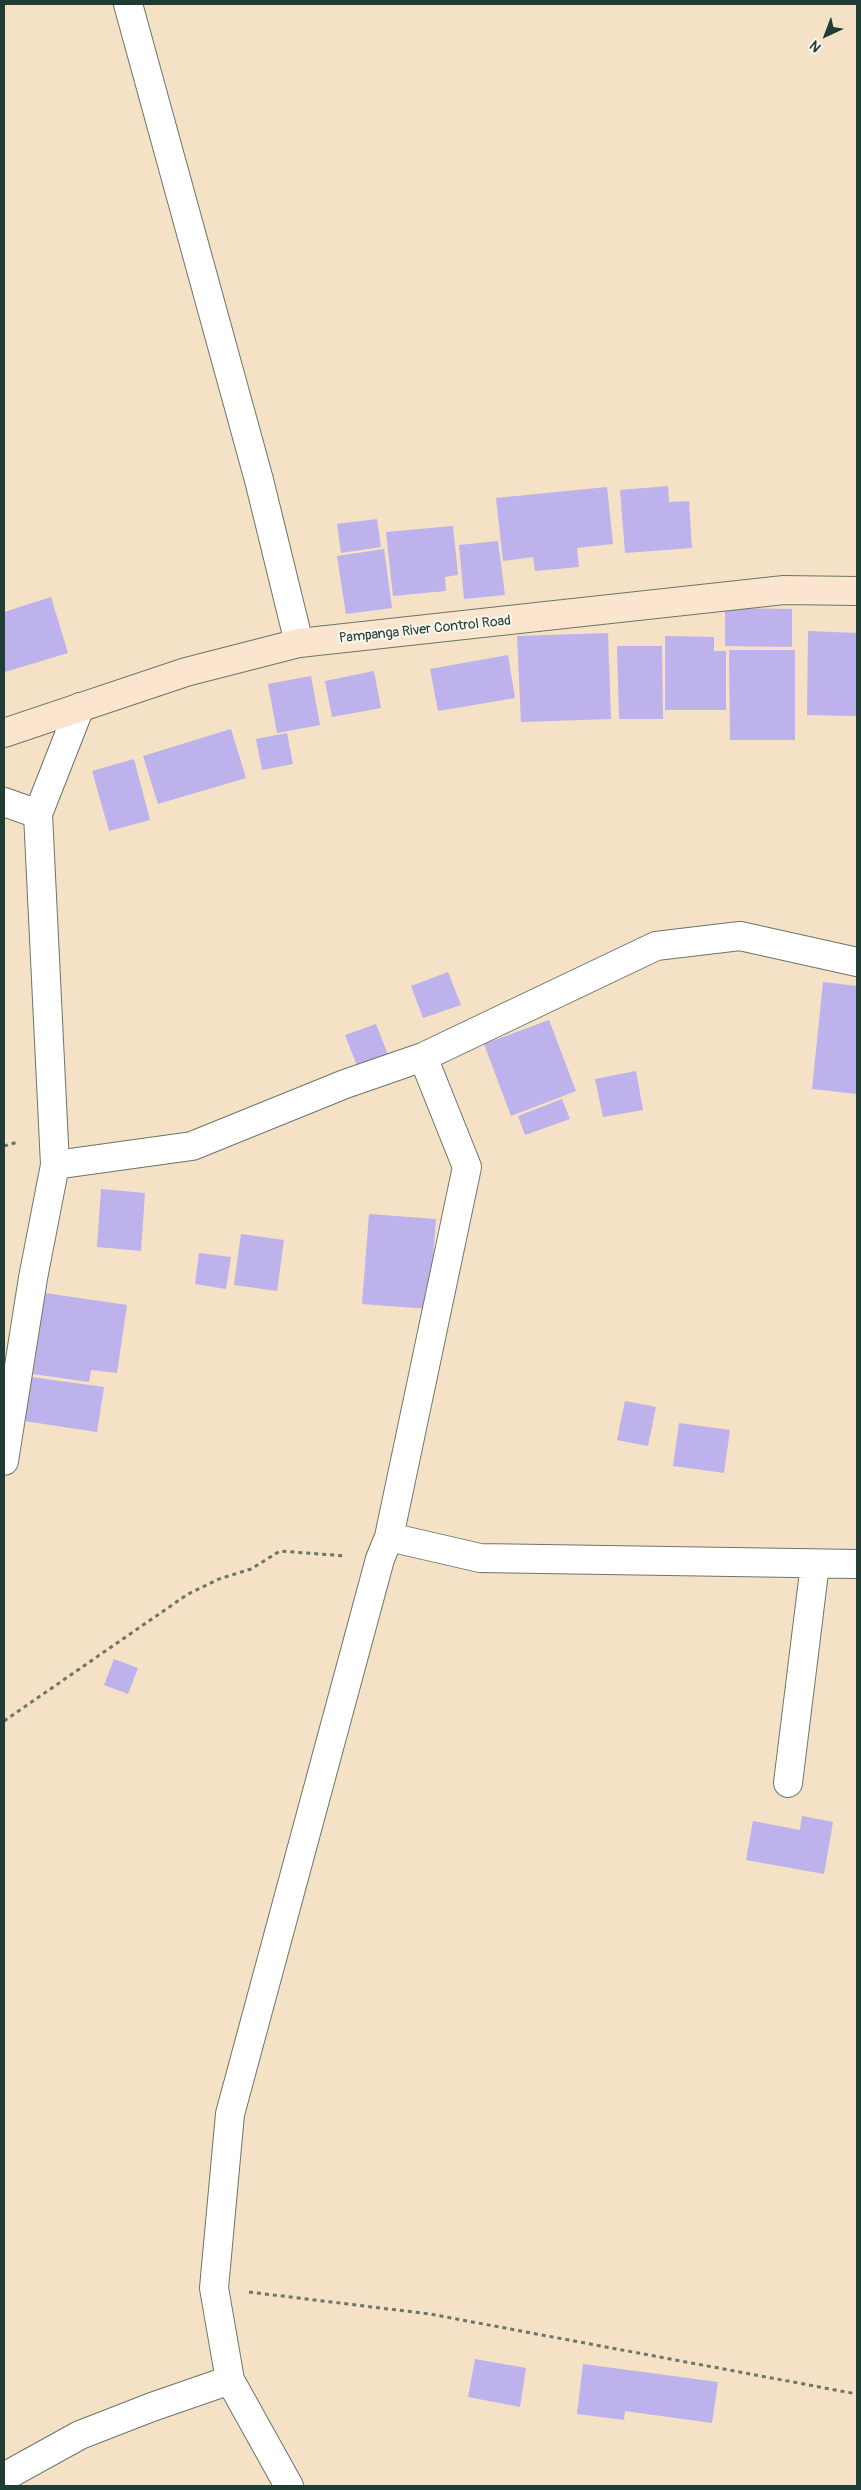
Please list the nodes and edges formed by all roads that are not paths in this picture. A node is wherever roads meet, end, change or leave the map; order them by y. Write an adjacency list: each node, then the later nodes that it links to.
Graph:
1 (128, 4): 3 (street)
2 (857, 591): 3 (main road, Pampanga River Control Road)
3 (299, 643): 4 (main road, Pampanga River Control Road)
4 (80, 707): 5 (main road, Pampanga River Control Road); 7 (street)
5 (4, 733)
6 (4, 802): 7 (street)
7 (38, 814): 10 (street)
8 (857, 962): 9 (street)
9 (423, 1057): 10 (street); 12 (street)
10 (55, 1166): 11 (street)
11 (4, 1461)
12 (385, 1548): 13 (street); 16 (street)
13 (815, 1564): 14 (street); 15 (street)
14 (857, 1564)
15 (788, 1783)
16 (230, 2380): 17 (street); 18 (street)
17 (4, 2478)
18 (289, 2486)

